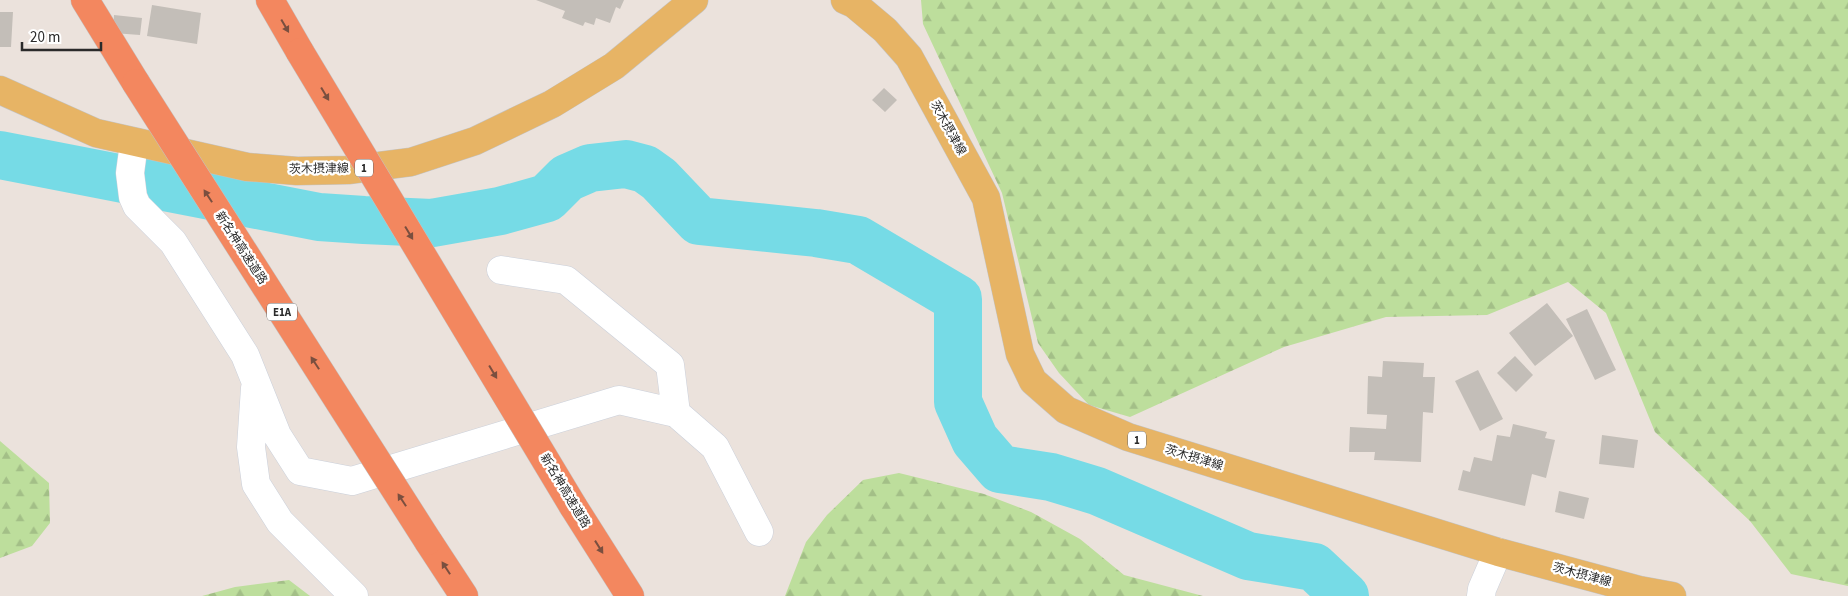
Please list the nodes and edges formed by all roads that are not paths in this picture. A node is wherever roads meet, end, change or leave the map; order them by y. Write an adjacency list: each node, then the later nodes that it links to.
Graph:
1 (84, 0): 13 (highway, 新名神高速道路 / E1A, one-way to 1, bridge)
2 (270, 0): 14 (highway, 新名神高速道路, one-way to 14, bridge)
3 (694, 0): 6 (main road, 茨木摂津線 / 1)
4 (845, 0): 11 (main road, 茨木摂津線 / 1)
5 (0, 90): 6 (main road, 茨木摂津線 / 1)
6 (134, 143): 8 (street)
7 (501, 270): 9 (street)
8 (255, 383): 9 (street); 12 (street)
9 (676, 413): 10 (street)
10 (758, 532)
11 (1498, 552): 15 (street); 16 (main road, 茨木摂津線 / 1)
12 (354, 596)
13 (464, 596)
14 (630, 596)
15 (1481, 596)
16 (1672, 596)

